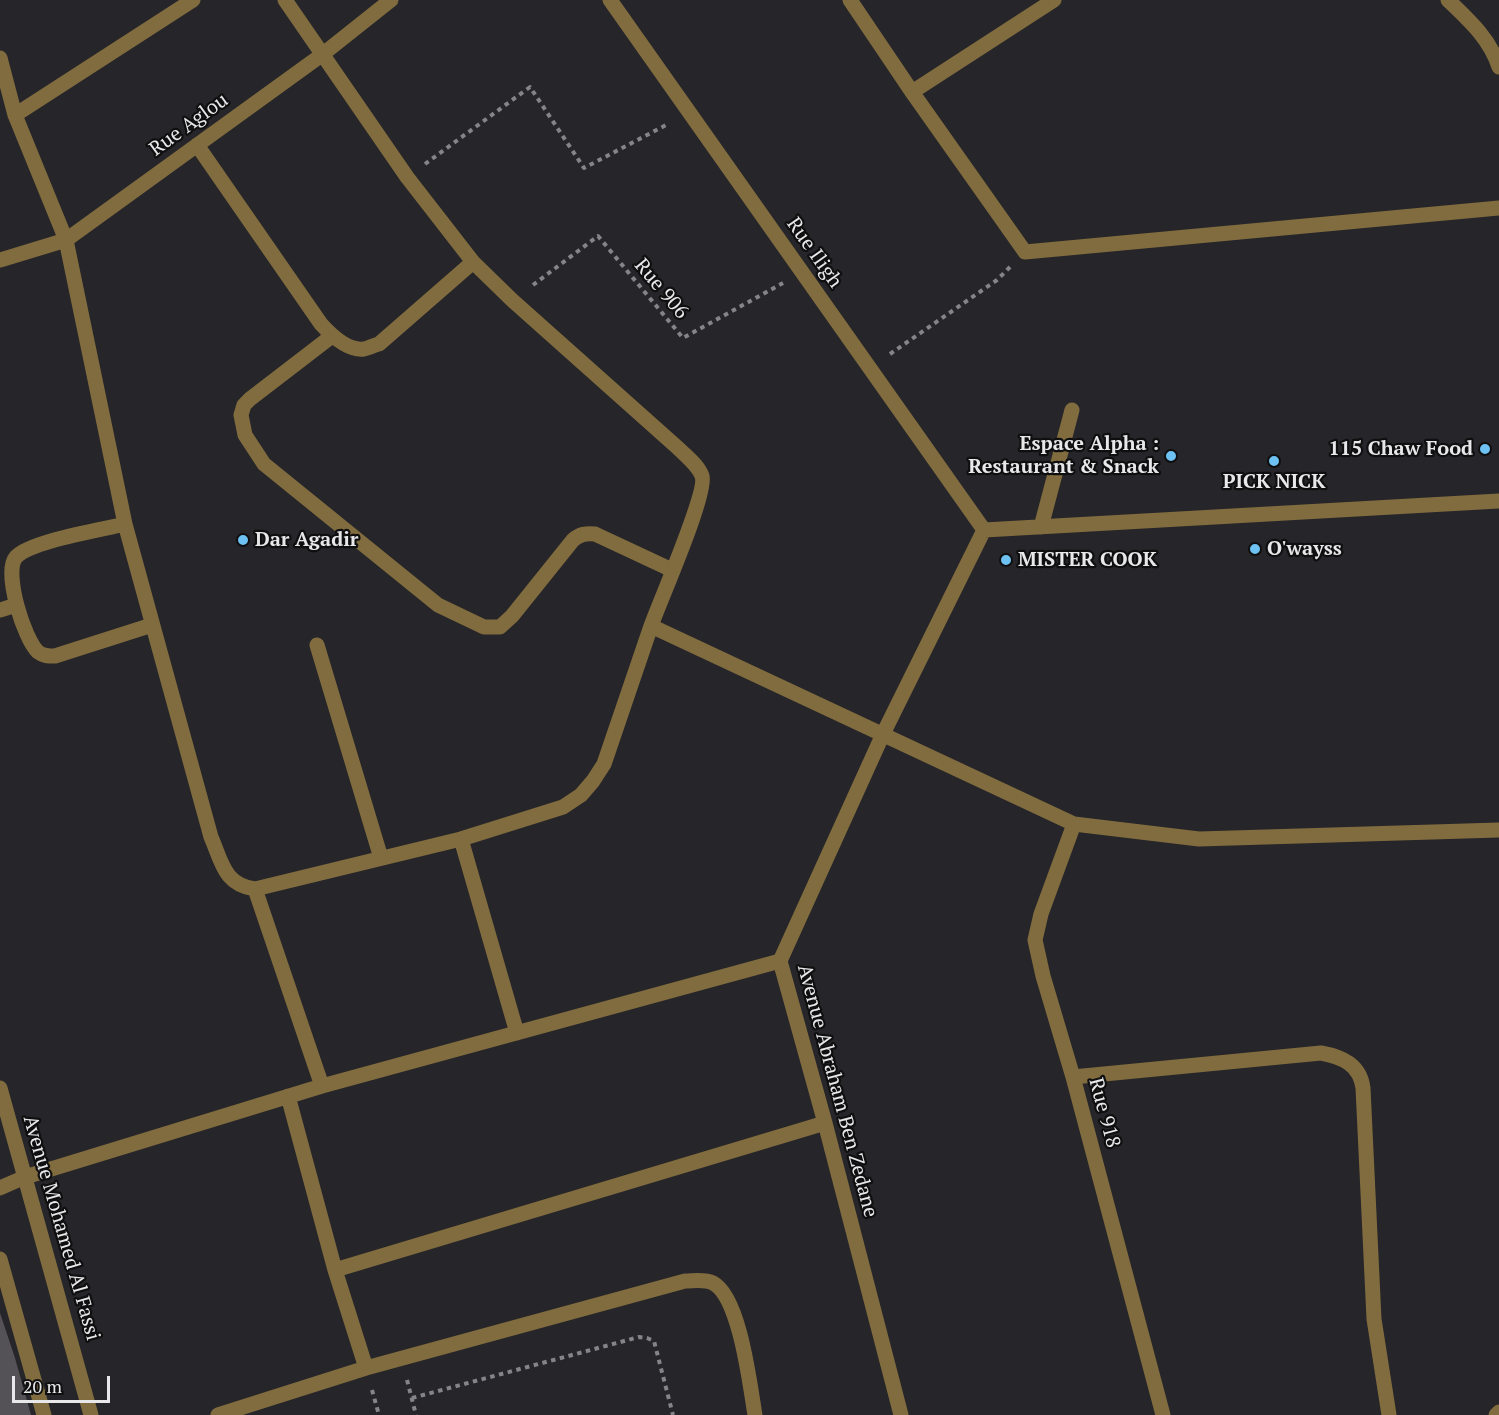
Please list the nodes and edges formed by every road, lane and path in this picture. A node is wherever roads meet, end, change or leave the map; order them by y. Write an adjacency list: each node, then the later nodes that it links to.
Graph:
1 (194, 0): 13 (street)
2 (285, 0): 8 (street)
3 (391, 0): 8 (street, Rue Aglou)
4 (610, 0): 12 (street, Rue Iligh)
5 (850, 0): 11 (street)
6 (1054, 0): 11 (street)
7 (1448, 0): 10 (street)
8 (323, 54): 14 (street, Rue Aglou); 15 (street)
9 (0, 58): 13 (street)
10 (1499, 67)
11 (912, 92): 18 (street)
12 (689, 113): 15 (path); 21 (street, Rue Iligh)
13 (15, 115): 17 (street)
14 (197, 145): 17 (street, Rue Aglou); 23 (street)
15 (407, 177): 20 (street)
16 (1499, 208): 18 (street)
17 (66, 240): 19 (street, Rue Aglou); 27 (street)
18 (1025, 252): 24 (path)
19 (0, 260)
20 (473, 262): 22 (street); 23 (street)
21 (802, 273): 22 (path, Rue 906); 24 (street, Rue Iligh)
22 (513, 300): 30 (street)
23 (332, 336): 30 (street)
24 (870, 368): 29 (street, Rue Iligh)
25 (1072, 410): 28 (street)
26 (1499, 501): 28 (street)
27 (125, 524): 31 (street); 33 (street)
28 (1041, 527): 29 (street)
29 (984, 530): 36 (street, Avenue Abraham Ben Zedane)
30 (672, 570): 34 (street)
31 (16, 605): 32 (street); 33 (street)
32 (0, 610)
33 (152, 625): 41 (street)
34 (651, 626): 36 (street); 39 (street)
35 (316, 645): 40 (street)
36 (883, 734): 37 (street); 42 (street, Avenue Abraham Ben Zedane)
37 (1074, 824): 38 (street); 44 (street, Rue 918)
38 (1499, 830)
39 (461, 839): 40 (street); 43 (street)
40 (381, 858): 41 (street)
41 (255, 889): 45 (street)
42 (780, 962): 43 (street); 48 (street, Avenue Abraham Ben Zedane)
43 (517, 1033): 45 (street)
44 (1073, 1077): 63 (street, Rue 918); 64 (street)
45 (322, 1086): 47 (street)
46 (0, 1088): 49 (street, Avenue Mohamed Al Fassi)
47 (288, 1096): 49 (street); 52 (street)
48 (825, 1123): 52 (street); 62 (street, Avenue Abraham Ben Zedane)
49 (25, 1177): 50 (street); 57 (street, Avenue Mohamed Al Fassi)
50 (0, 1188)
51 (0, 1259): 56 (street)
52 (335, 1270): 54 (street)
53 (402, 1359): 54 (street); 55 (path); 61 (street)
54 (366, 1368): 58 (street)
55 (412, 1398): 59 (path); 60 (path)
56 (44, 1415)
57 (92, 1415)
58 (218, 1415)
59 (416, 1415)
60 (673, 1415)
61 (755, 1415)
62 (901, 1415)
63 (1162, 1415)
64 (1389, 1415)

